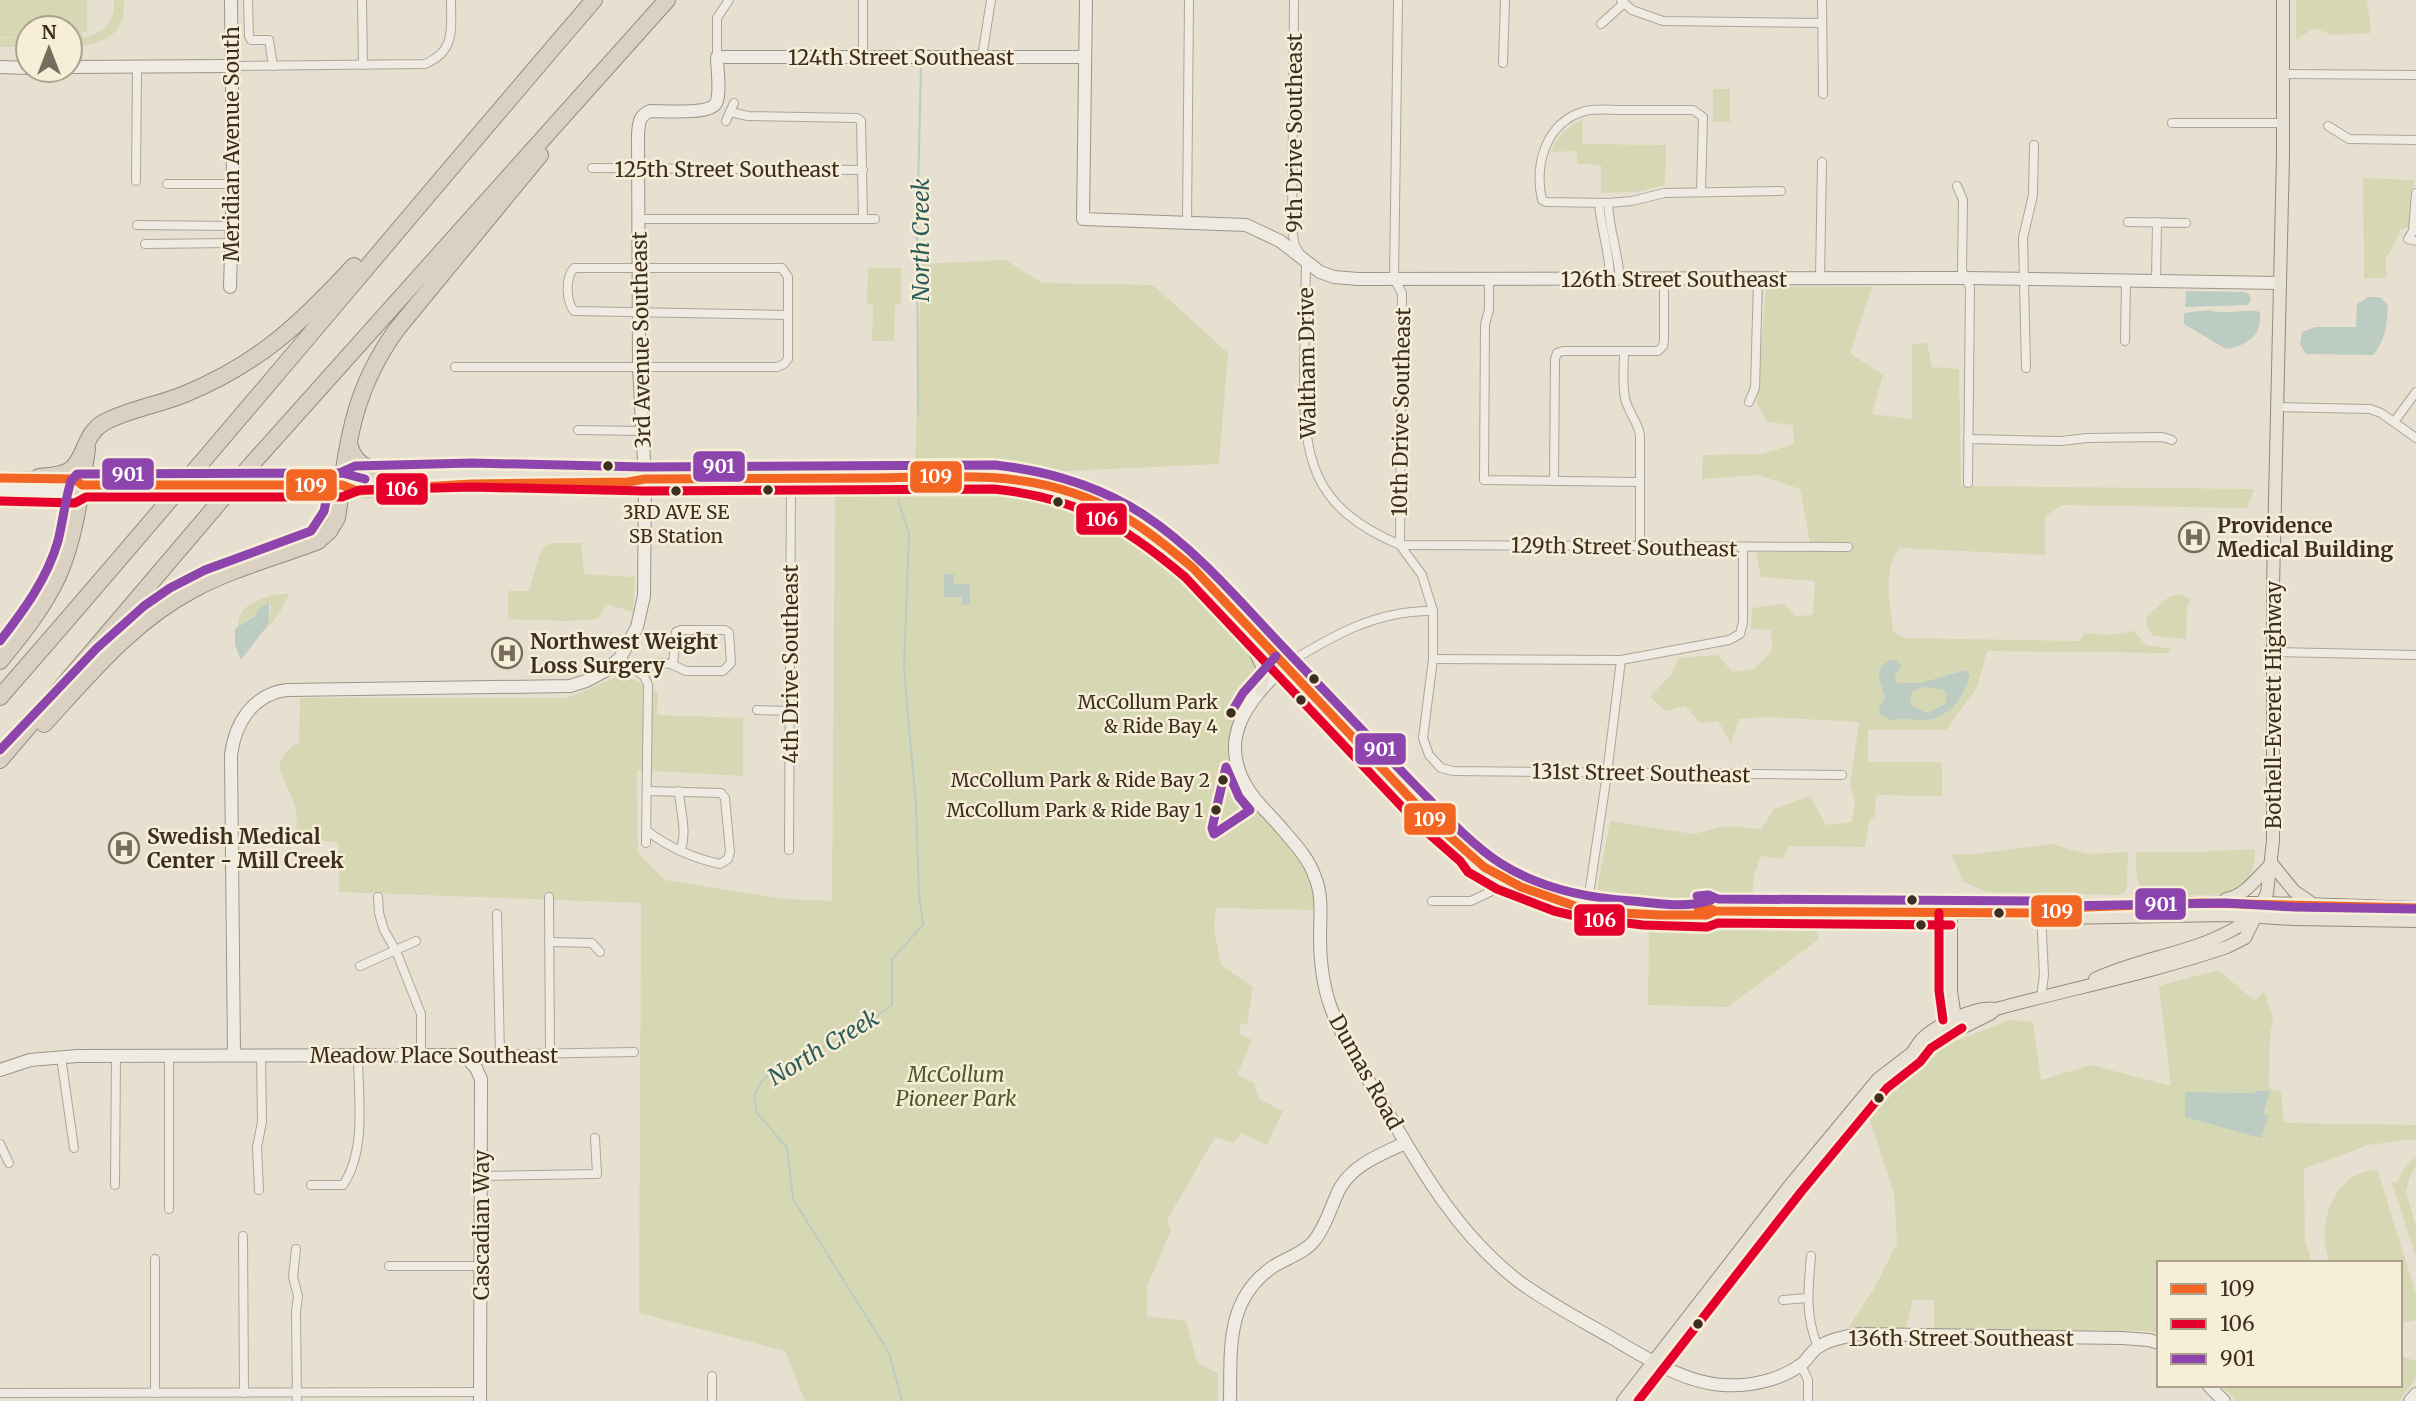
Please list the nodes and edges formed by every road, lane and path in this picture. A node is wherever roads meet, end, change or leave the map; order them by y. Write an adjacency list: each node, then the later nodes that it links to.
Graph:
1 (231, 0): 26 (street, Meridian Avenue South)
2 (248, 0): 27 (street)
3 (362, 0): 25 (street)
4 (451, 0): 25 (street)
5 (594, 0): 61 (highway)
6 (667, 0): 30 (highway)
7 (729, 0): 20 (street)
8 (863, 0): 21 (street)
9 (990, 0): 22 (street)
10 (1086, 0): 23 (street)
11 (1189, 0): 55 (street)
12 (1294, 0): 65 (street, 9th Drive Southeast)
13 (1398, 0): 69 (street, 10th Drive Southeast)
14 (1505, 0): 24 (street)
15 (1822, 0): 18 (street)
16 (2283, 0): 31 (main road, Bothell-Everett Highway)
17 (1622, 2): 18 (street); 19 (street)
18 (1822, 23): 33 (street)
19 (1601, 24)
20 (717, 57): 21 (street, 124th Street Southeast); 42 (street, 3rd Avenue Southeast)
21 (863, 57): 22 (street, 124th Street Southeast)
22 (982, 57): 23 (street, 124th Street Southeast)
23 (1084, 57): 55 (street, 126th Street Southeast)
24 (1503, 63)
25 (363, 65): 27 (street)
26 (232, 66): 27 (street); 29 (street); 46 (street, Meridian Avenue South)
27 (273, 66)
28 (84, 67): 29 (street)
29 (137, 67): 44 (street)
30 (606, 68): 92 (highway); 129 (highway)
31 (2283, 74): 32 (street); 36 (main road, Bothell-Everett Highway)
32 (2416, 75)
33 (1823, 94)
34 (726, 121): 43 (street)
35 (2172, 123): 36 (street)
36 (2283, 123): 77 (main road, Bothell-Everett Highway)
37 (2328, 126): 38 (street)
38 (2416, 140)
39 (2034, 145): 74 (street)
40 (1822, 162): 71 (street)
41 (592, 168): 42 (street, 125th Street Southeast)
42 (638, 169): 43 (street, 125th Street Southeast); 52 (street, 3rd Avenue Southeast)
43 (863, 170): 53 (street)
44 (136, 181)
45 (167, 184): 46 (street)
46 (233, 184): 60 (street, Meridian Avenue South)
47 (1957, 186): 68 (street)
48 (1701, 191): 49 (street); 51 (street); 51 (street)
49 (1780, 191)
50 (2416, 193): 62 (street)
51 (1604, 203): 70 (street)
52 (639, 219): 53 (street); 66 (street, 3rd Avenue Southeast)
53 (863, 219): 54 (street)
54 (875, 219)
55 (1187, 222): 65 (street, 126th Street Southeast)
56 (2129, 222): 57 (street)
57 (2157, 222): 58 (street); 76 (street)
58 (2186, 223)
59 (137, 225): 60 (street)
60 (232, 226): 63 (street, Meridian Avenue South)
61 (396, 231): 94 (highway); 126 (highway)
62 (2416, 241)
63 (231, 243): 64 (street); 78 (street, Meridian Avenue South)
64 (145, 244)
65 (1306, 263): 69 (street, 126th Street Southeast); 110 (street, Waltham Drive)
66 (639, 268): 79 (street, 3rd Avenue Southeast); 79 (street); 80 (street)
67 (1489, 278): 69 (street, 126th Street Southeast); 70 (street, 126th Street Southeast); 103 (street)
68 (1966, 278): 71 (street, 126th Street Southeast); 74 (street, 126th Street Southeast); 95 (street)
69 (1394, 279): 110 (street, 10th Drive Southeast)
70 (1615, 279): 72 (street, 126th Street Southeast)
71 (1820, 279): 73 (street, 126th Street Southeast)
72 (1664, 280): 73 (street, 126th Street Southeast); 82 (street)
73 (1758, 280): 87 (street)
74 (2024, 280): 75 (street, 126th Street Southeast); 85 (street)
75 (2126, 281): 76 (street, 126th Street Southeast); 81 (street)
76 (2156, 281): 77 (street, 126th Street Southeast)
77 (2280, 283): 88 (main road, Bothell-Everett Highway)
78 (230, 287)
79 (639, 312): 80 (street); 84 (street, 3rd Avenue Southeast)
80 (787, 315): 84 (street)
81 (2125, 341)
82 (1624, 351): 103 (street); 104 (street)
83 (455, 367): 84 (street)
84 (639, 367): 91 (street, 3rd Avenue Southeast)
85 (2026, 368)
86 (2416, 392): 89 (street)
87 (1749, 402)
88 (2277, 407): 89 (street); 116 (main road, Bothell-Everett Highway)
89 (2394, 422): 93 (street)
90 (578, 430): 91 (street)
91 (642, 430): 102 (street, 3rd Avenue Southeast)
92 (348, 437): 97 (highway); 108 (highway)
93 (2416, 438)
94 (88, 439): 99 (highway); 107 (highway)
95 (1968, 439): 96 (street); 105 (street)
96 (2172, 440)
97 (419, 475): 98 (main road); 108 (main road)
98 (521, 476): 102 (main road); 106 (main road)
99 (39, 477): 100 (street); 107 (street)
100 (0, 478)
101 (791, 478): 102 (main road); 115 (main road); 128 (street, 4th Drive Southeast)
102 (645, 480): 106 (main road); 118 (street, 3rd Avenue Southeast)
103 (1554, 481): 104 (street)
104 (1640, 482): 111 (street)
105 (1968, 482)
106 (471, 484): 108 (main road)
107 (82, 485): 108 (main road, bridge); 109 (street); 121 (highway)
108 (342, 485): 130 (highway)
109 (0, 489)
110 (1400, 545): 111 (street, 129th Street Southeast); 114 (street, 10th Drive Southeast)
111 (1640, 546): 113 (street, 129th Street Southeast)
112 (1848, 547): 113 (street, 129th Street Southeast)
113 (1742, 548): 120 (street)
114 (1433, 611): 119 (street, 10th Drive Southeast); 123 (street)
115 (1234, 613): 123 (main road); 125 (main road)
116 (2273, 652): 117 (street); 141 (main road, Bothell-Everett Highway)
117 (2416, 655)
118 (620, 658): 124 (street); 167 (street)
119 (1433, 659): 120 (street); 131 (street, 10th Drive Southeast)
120 (1620, 660): 132 (street)
121 (0, 662)
122 (673, 665): 122 (street); 124 (street)
123 (1285, 665): 125 (street, Dumas Road); 140 (main road)
124 (638, 671): 134 (street)
125 (1261, 690): 180 (street, Dumas Road)
126 (0, 697)
127 (757, 710): 128 (street)
128 (790, 711): 138 (street, 4th Drive Southeast)
129 (0, 760)
130 (0, 768)
131 (1441, 768): 132 (street, 131st Street Southeast)
132 (1607, 774): 133 (street, 131st Street Southeast); 146 (street)
133 (1842, 775)
134 (647, 791): 135 (street); 136 (street)
135 (679, 791): 139 (street); 139 (street)
136 (647, 831): 137 (street); 139 (street)
137 (646, 843)
138 (789, 850)
139 (680, 851)
140 (1469, 853): 142 (main road); 146 (main road)
141 (2272, 864): 147 (main road, Bothell-Everett Highway); 148 (main road); 149 (main road)
142 (1500, 877): 145 (street); 151 (main road)
143 (378, 897): 159 (street)
144 (549, 897): 158 (street)
145 (1432, 901)
146 (1588, 901): 151 (main road)
147 (2262, 903): 148 (main road); 149 (main road); 155 (main road, Bothell-Everett Highway)
148 (2206, 904): 152 (main road)
149 (2314, 904): 150 (main road)
150 (2416, 908)
151 (1715, 911): 154 (main road)
152 (2041, 913): 154 (main road); 155 (main road); 162 (street)
153 (497, 914): 175 (street)
154 (1951, 914): 164 (main road)
155 (2255, 915): 156 (main road); 162 (main road, Bothell-Everett Highway)
156 (2416, 921)
157 (416, 941): 159 (street)
158 (549, 942): 160 (street); 176 (street)
159 (396, 951): 161 (street); 169 (street)
160 (600, 952)
161 (360, 966)
162 (2041, 996): 163 (main road, Bothell-Everett Highway)
163 (1996, 1009): 164 (main road, Bothell-Everett Highway); 165 (main road, Bothell-Everett Highway)
164 (1955, 1018): 165 (main road); 170 (main road, Bothell-Everett Highway)
165 (1937, 1040): 170 (main road, Bothell-Everett Highway)
166 (634, 1052): 176 (street, Meadow Place Southeast)
167 (234, 1054): 168 (street, Meadow Place Southeast); 172 (street, Meadow Place Southeast)
168 (261, 1054): 173 (street, Meadow Place Southeast); 187 (street)
169 (421, 1054): 173 (street, Meadow Place Southeast); 174 (street, Meadow Place Southeast)
170 (1912, 1054): 199 (main road, Bothell-Everett Highway)
171 (116, 1055): 172 (street, Meadow Place Southeast); 177 (street, Meadow Place Southeast); 185 (street)
172 (169, 1055): 188 (street)
173 (358, 1055): 186 (street)
174 (464, 1055): 175 (street, Meadow Place Southeast); 184 (street, Cascadian Way)
175 (500, 1055): 176 (street, Meadow Place Southeast)
176 (550, 1055)
177 (61, 1057): 178 (street, Meadow Place Southeast); 182 (street)
178 (1, 1070)
179 (595, 1138): 184 (street)
180 (1405, 1143): 199 (street, Dumas Road); 212 (street)
181 (0, 1144): 183 (street)
182 (74, 1148)
183 (9, 1163)
184 (482, 1176): 194 (street, Cascadian Way)
185 (115, 1185)
186 (311, 1185)
187 (259, 1190)
188 (169, 1209)
189 (243, 1236): 203 (street)
190 (296, 1249): 210 (street)
191 (1811, 1256): 195 (street)
192 (155, 1259): 205 (street)
193 (389, 1266): 194 (street)
194 (481, 1266): 207 (street, Cascadian Way)
195 (1807, 1298): 196 (street); 198 (street)
196 (1783, 1300)
197 (2157, 1342): 198 (street, 136th Street Southeast)
198 (1818, 1348): 200 (street, 136th Street Southeast)
199 (1653, 1363): 200 (street, 136th Street Southeast); 213 (main road, Bothell-Everett Highway)
200 (1801, 1364): 214 (street)
201 (712, 1376): 211 (street)
202 (2210, 1387): 215 (street)
203 (244, 1392): 209 (street); 210 (street)
204 (0, 1393): 208 (street)
205 (155, 1393): 208 (street); 209 (street)
206 (2416, 1394): 216 (street)
207 (480, 1396): 210 (street)
208 (64, 1397)
209 (206, 1397)
210 (297, 1397)
211 (712, 1401)
212 (1230, 1401)
213 (1623, 1401)
214 (1808, 1401)
215 (2224, 1401)
216 (2410, 1401)

